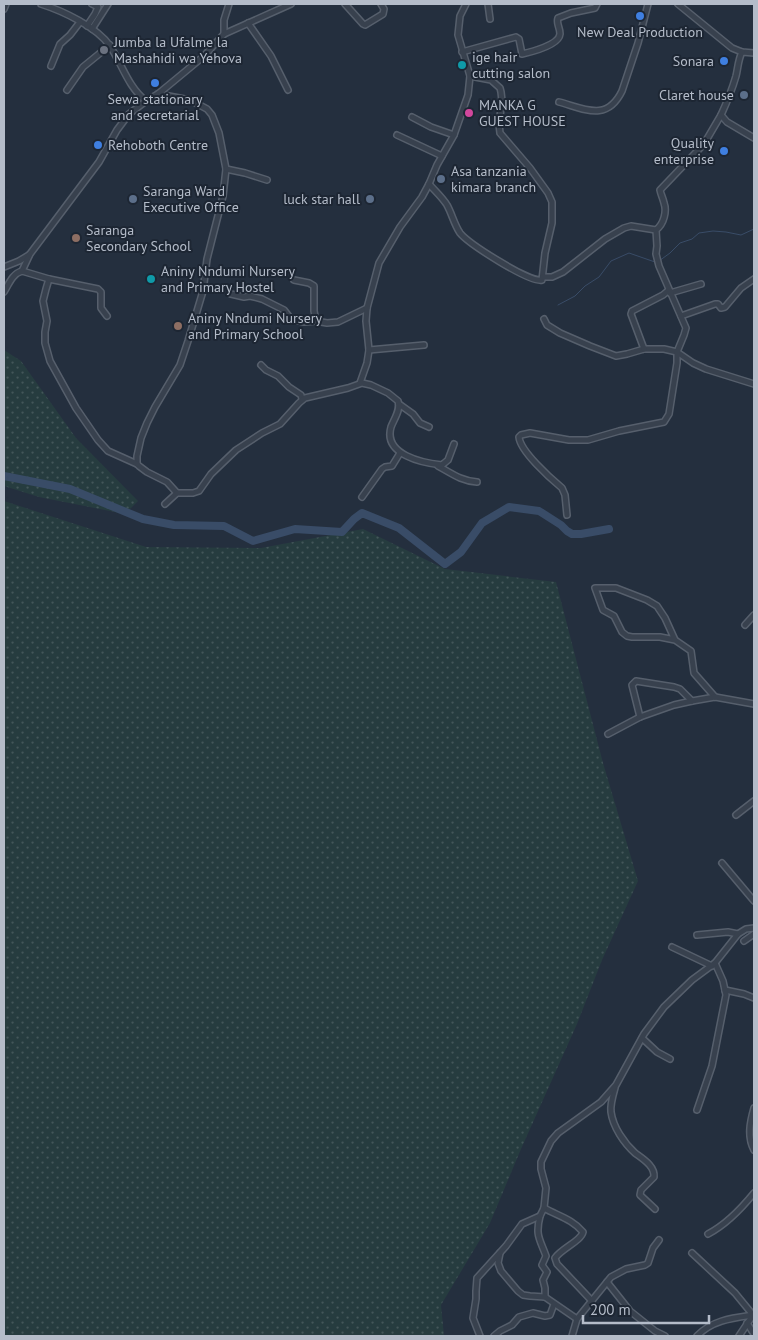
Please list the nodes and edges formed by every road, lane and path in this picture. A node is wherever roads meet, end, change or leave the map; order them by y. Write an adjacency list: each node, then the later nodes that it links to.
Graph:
1 (6, 4): 15 (street)
2 (41, 4): 14 (street)
3 (92, 4): 19 (street)
4 (108, 4): 20 (street)
5 (229, 4): 21 (street)
6 (291, 4): 18 (street)
7 (345, 4): 8 (street)
8 (381, 4)
9 (466, 4): 23 (street)
10 (488, 4): 16 (street)
11 (597, 4): 23 (street)
12 (648, 4): 32 (street)
13 (678, 4): 24 (street)
14 (49, 5): 17 (street)
15 (4, 9)
16 (490, 19)
17 (80, 22): 19 (street); 26 (street)
18 (248, 23): 21 (street); 29 (street)
19 (87, 26): 20 (street)
20 (92, 29): 22 (street)
21 (224, 34): 30 (street)
22 (110, 45): 28 (street); 31 (street)
23 (462, 52): 27 (street)
24 (742, 52): 25 (street); 33 (street)
25 (754, 53)
26 (51, 66)
27 (470, 76): 36 (street); 46 (street)
28 (67, 90)
29 (288, 90)
30 (158, 94): 31 (street); 39 (street)
31 (146, 102): 43 (street)
32 (559, 102)
33 (721, 115): 37 (street); 42 (street)
34 (412, 117): 36 (street)
35 (397, 135): 38 (street)
36 (454, 135): 38 (street)
37 (754, 138)
38 (442, 156): 41 (street)
39 (226, 169): 40 (street); 71 (street)
40 (266, 180)
41 (429, 184): 46 (street); 54 (street)
42 (656, 230): 46 (street); 51 (street)
43 (30, 254): 44 (street); 45 (street)
44 (4, 268)
45 (22, 271): 47 (street); 52 (street)
46 (543, 277)
47 (49, 279): 55 (street); 71 (street)
48 (754, 279): 56 (street)
49 (294, 280): 58 (street)
50 (701, 284): 51 (street)
51 (670, 291): 56 (street); 60 (street)
52 (4, 292)
53 (231, 294): 58 (street)
54 (367, 308): 58 (street); 61 (street)
55 (107, 316)
56 (681, 316): 62 (street)
57 (544, 319): 60 (street)
58 (316, 321)
59 (424, 345): 61 (street)
60 (644, 349): 62 (street)
61 (369, 350): 64 (street)
62 (677, 352): 65 (street); 77 (street)
63 (260, 365): 66 (street)
64 (360, 383): 66 (street); 67 (street)
65 (754, 384)
66 (302, 400): 74 (street)
67 (399, 404): 68 (street); 70 (street)
68 (429, 427)
69 (454, 444): 72 (street)
70 (400, 452): 72 (street); 75 (street)
71 (137, 464): 74 (street)
72 (435, 464): 73 (street)
73 (477, 482)
74 (177, 492): 76 (street)
75 (362, 497)
76 (165, 504)
77 (567, 515)
78 (754, 615): 79 (street)
79 (745, 625)
80 (675, 640): 80 (street); 81 (street)
81 (715, 697): 82 (street); 83 (street)
82 (692, 701): 84 (street); 84 (street)
83 (754, 704)
84 (640, 717): 85 (street)
85 (608, 734)
86 (754, 801): 87 (street)
87 (736, 815)
88 (722, 863): 89 (street)
89 (754, 902)
90 (754, 928): 91 (street)
91 (738, 934): 93 (street); 96 (street)
92 (754, 934): 94 (street)
93 (697, 935)
94 (744, 942)
95 (672, 947): 96 (street)
96 (713, 964): 97 (street); 99 (street)
97 (725, 990): 98 (street); 103 (street)
98 (754, 998)
99 (642, 1038): 100 (street); 101 (street)
100 (670, 1059)
101 (616, 1085): 106 (street); 107 (street)
102 (754, 1108): 104 (street)
103 (696, 1110)
104 (754, 1150)
105 (754, 1193): 109 (street)
106 (544, 1208): 108 (street); 115 (street)
107 (655, 1209)
108 (540, 1216): 111 (street); 114 (street)
109 (708, 1234)
110 (659, 1240): 113 (street)
111 (500, 1252): 114 (street); 121 (street)
112 (692, 1253): 117 (street)
113 (607, 1282): 115 (street); 124 (street)
114 (544, 1297): 116 (street)
115 (592, 1301): 118 (street)
116 (554, 1304): 118 (street); 122 (street)
117 (753, 1315): 119 (street); 125 (street)
118 (577, 1319): 123 (street)
119 (747, 1323): 120 (street); 126 (street)
120 (754, 1334)
121 (480, 1336)
122 (494, 1336)
123 (572, 1336)
124 (665, 1336)
125 (697, 1336)
126 (739, 1336)

